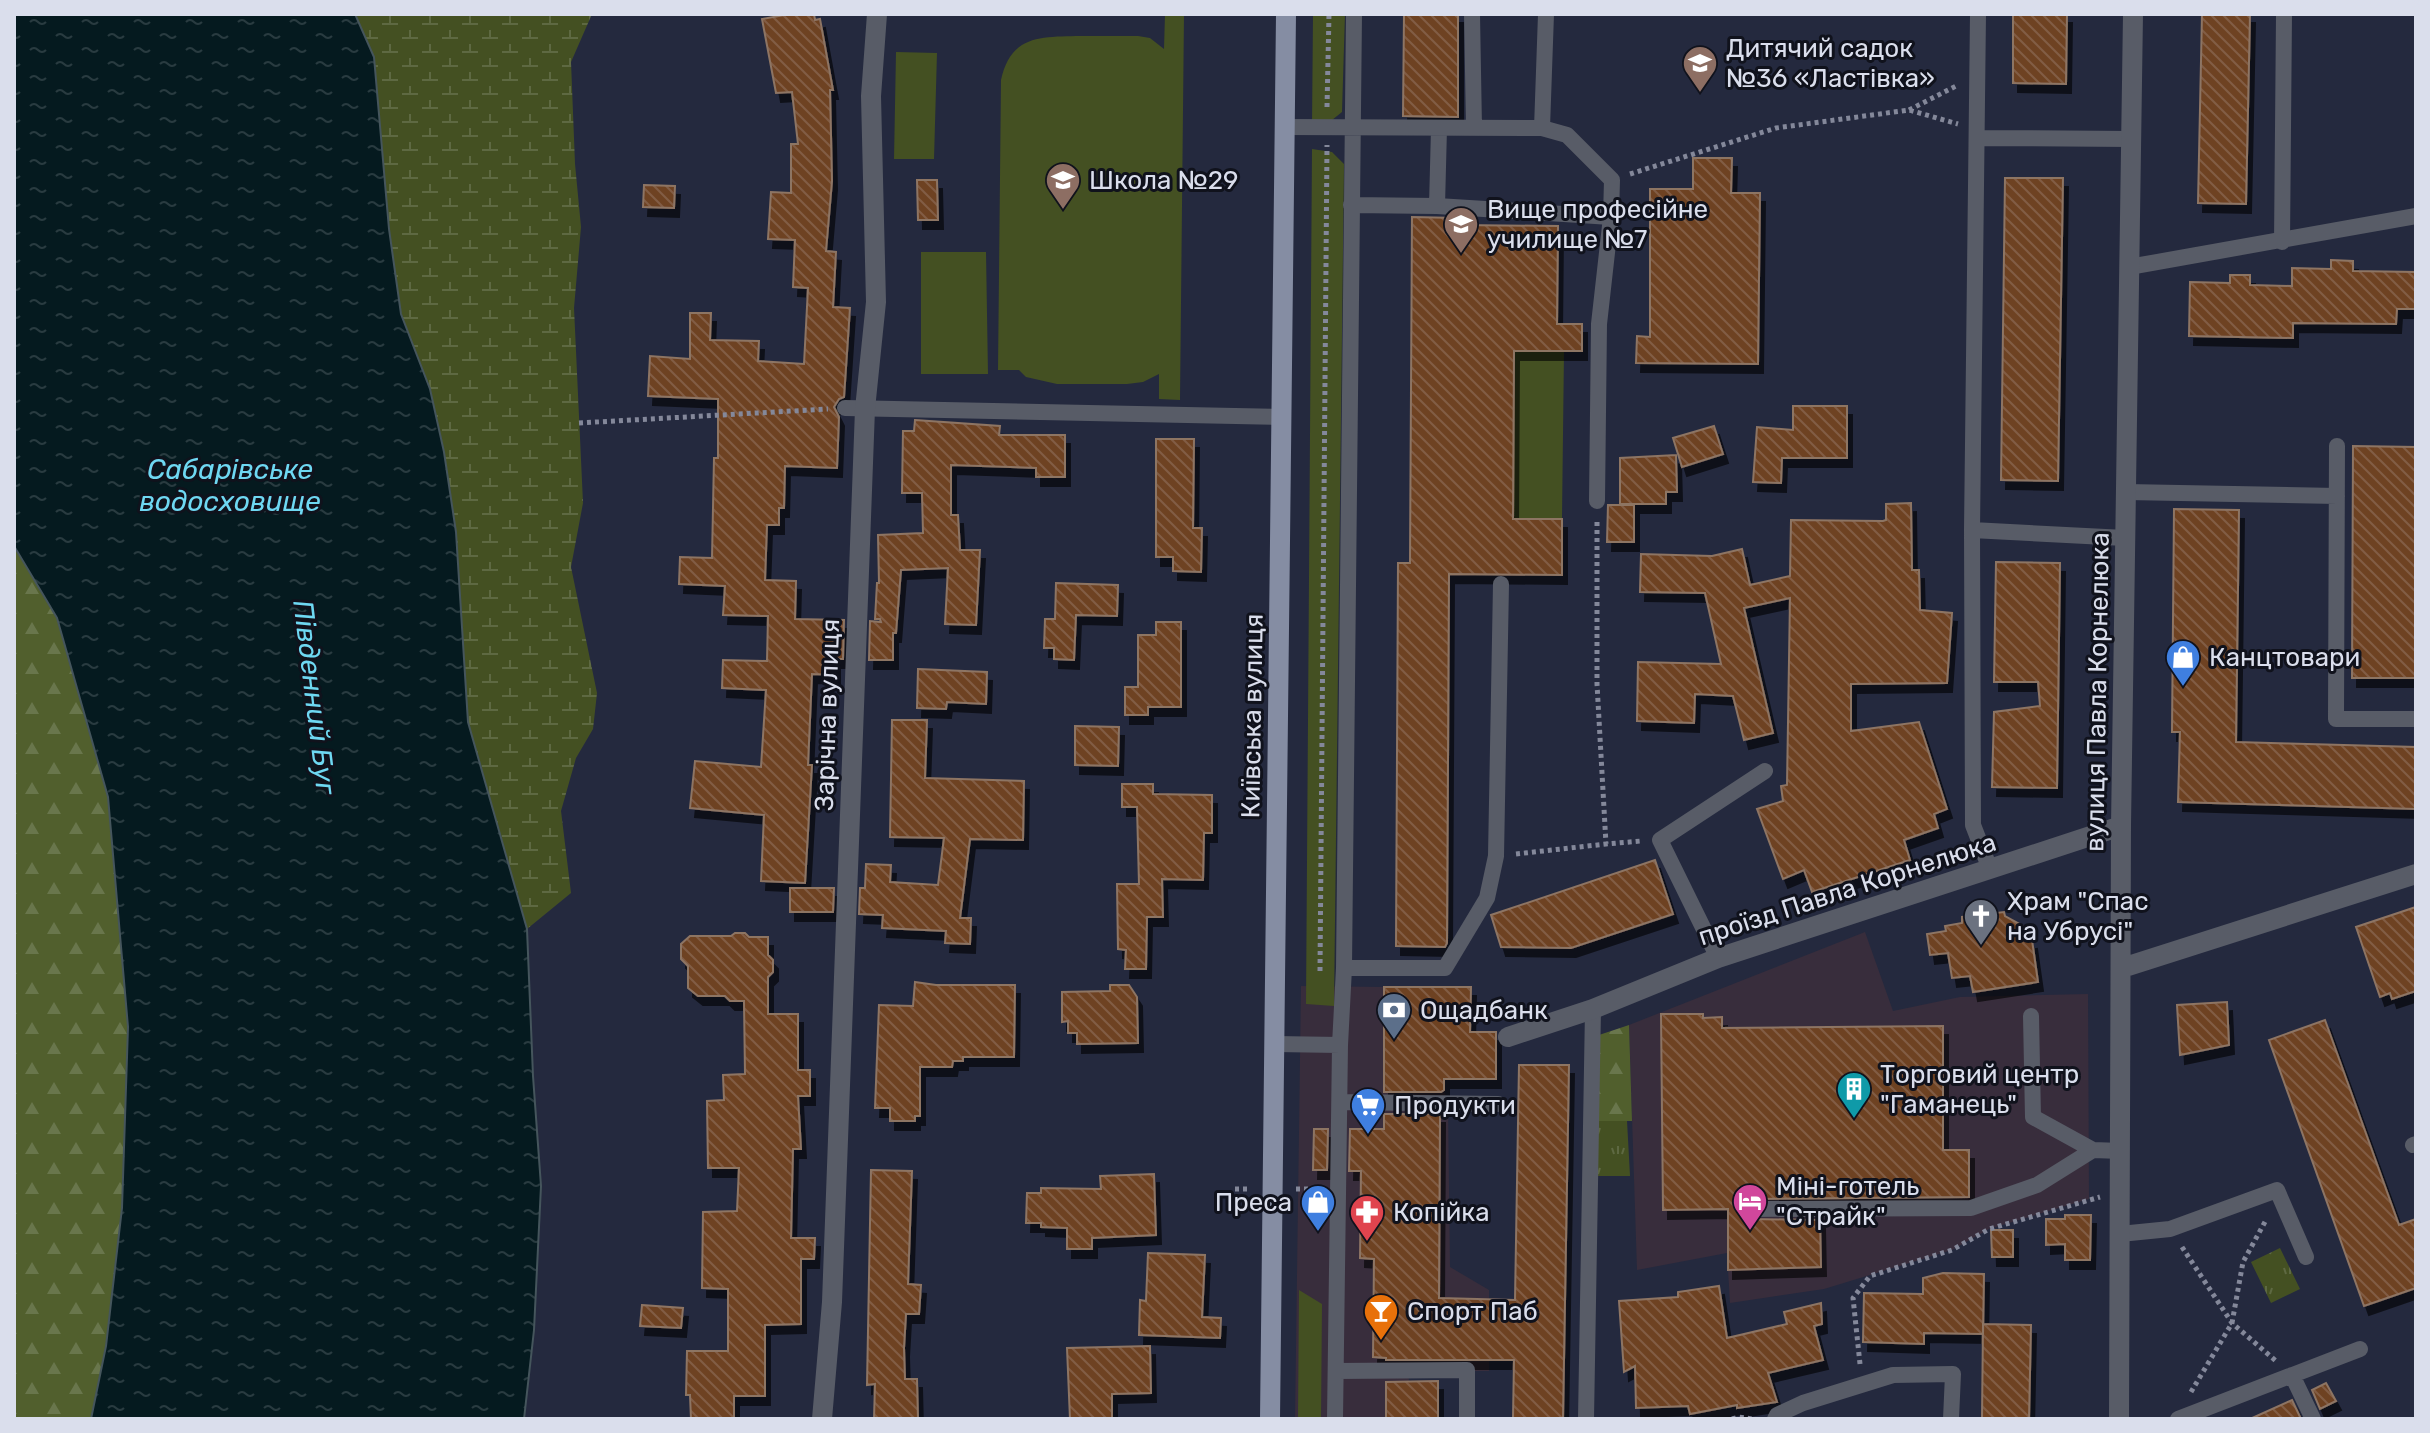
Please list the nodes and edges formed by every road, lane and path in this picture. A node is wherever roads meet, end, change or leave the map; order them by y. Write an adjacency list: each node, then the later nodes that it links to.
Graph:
1 (877, 14): 27 (street, Зарічна вулиця)
2 (1286, 14): 12 (main road, Київська вулиця)
3 (1329, 14): 13 (path)
4 (1354, 14): 14 (lane)
5 (1472, 14): 16 (lane)
6 (1546, 14): 17 (lane)
7 (1978, 14): 10 (lane)
8 (2133, 14): 19 (street, вулиця Павла Корнелюка)
9 (2284, 14): 25 (lane)
10 (1978, 75): 11 (path); 18 (lane)
11 (1909, 110): 18 (path); 20 (path)
12 (1284, 127): 13 (lane); 28 (main road, Київська вулиця)
13 (1327, 127): 14 (lane); 48 (path)
14 (1352, 127): 15 (lane); 21 (lane)
15 (1439, 128): 16 (lane); 22 (lane)
16 (1474, 128): 17 (lane)
17 (1542, 128): 20 (lane)
18 (1978, 134): 19 (lane); 34 (lane)
19 (2131, 139): 26 (street, вулиця Павла Корнелюка)
20 (1612, 180): 24 (lane)
21 (1351, 205): 22 (lane); 46 (lane)
22 (1437, 206): 24 (lane)
23 (2416, 216): 25 (lane)
24 (1611, 217): 33 (lane)
25 (2282, 242): 26 (lane)
26 (2129, 267): 31 (street, вулиця Павла Корнелюка)
27 (855, 408): 28 (lane); 29 (path); 70 (street, Зарічна вулиця)
28 (1281, 417): 52 (main road, Київська вулиця)
29 (579, 423)
30 (2337, 446): 32 (lane)
31 (2126, 492): 32 (lane); 35 (street, вулиця Павла Корнелюка)
32 (2337, 496): 37 (lane)
33 (1597, 501): 41 (path)
34 (1972, 530): 35 (lane); 43 (lane)
35 (2125, 538): 39 (street, вулиця Павла Корнелюка)
36 (1501, 584): 42 (lane)
37 (2416, 719)
38 (1765, 771): 40 (lane)
39 (2121, 826): 43 (street, проїзд Павла Корнелюка); 47 (street, вулиця Павла Корнелюка)
40 (1660, 840): 41 (path); 45 (lane)
41 (1606, 844): 42 (path)
42 (1496, 856): 46 (lane)
43 (1990, 869): 45 (street, проїзд Павла Корнелюка)
44 (2416, 874): 47 (street)
45 (1718, 958): 49 (street, проїзд Павла Корнелюка)
46 (1344, 968): 53 (lane)
47 (2122, 968): 57 (street, вулиця Павла Корнелюка)
48 (1320, 982)
49 (1593, 1009): 51 (street, проїзд Павла Корнелюка); 74 (lane)
50 (2031, 1016): 56 (lane)
51 (1508, 1037)
52 (1275, 1044): 53 (lane); 71 (main road, Київська вулиця)
53 (1340, 1045): 54 (lane)
54 (1340, 1102): 55 (lane); 66 (lane)
55 (1498, 1104)
56 (2093, 1150): 57 (lane); 60 (lane)
57 (2121, 1151): 58 (street, вулиця Павла Корнелюка)
58 (2120, 1195): 62 (street, вулиця Павла Корнелюка); 68 (path)
59 (2281, 1200): 61 (lane); 63 (lane); 64 (path)
60 (1751, 1209)
61 (2170, 1229): 62 (lane); 64 (path)
62 (2120, 1234): 79 (street, вулиця Павла Корнелюка)
63 (2306, 1257)
64 (2232, 1323): 67 (path); 69 (path)
65 (2360, 1349): 67 (lane)
66 (1336, 1371): 72 (lane); 73 (lane)
67 (2292, 1375): 69 (lane); 80 (lane)
68 (1862, 1385): 77 (lane); 78 (lane)
69 (2180, 1412)
70 (822, 1419)
71 (1270, 1419)
72 (1335, 1419)
73 (1467, 1419)
74 (1586, 1419)
75 (1732, 1419): 76 (path)
76 (1752, 1419)
77 (1775, 1419)
78 (1951, 1419)
79 (2119, 1419)
80 (2313, 1419)

